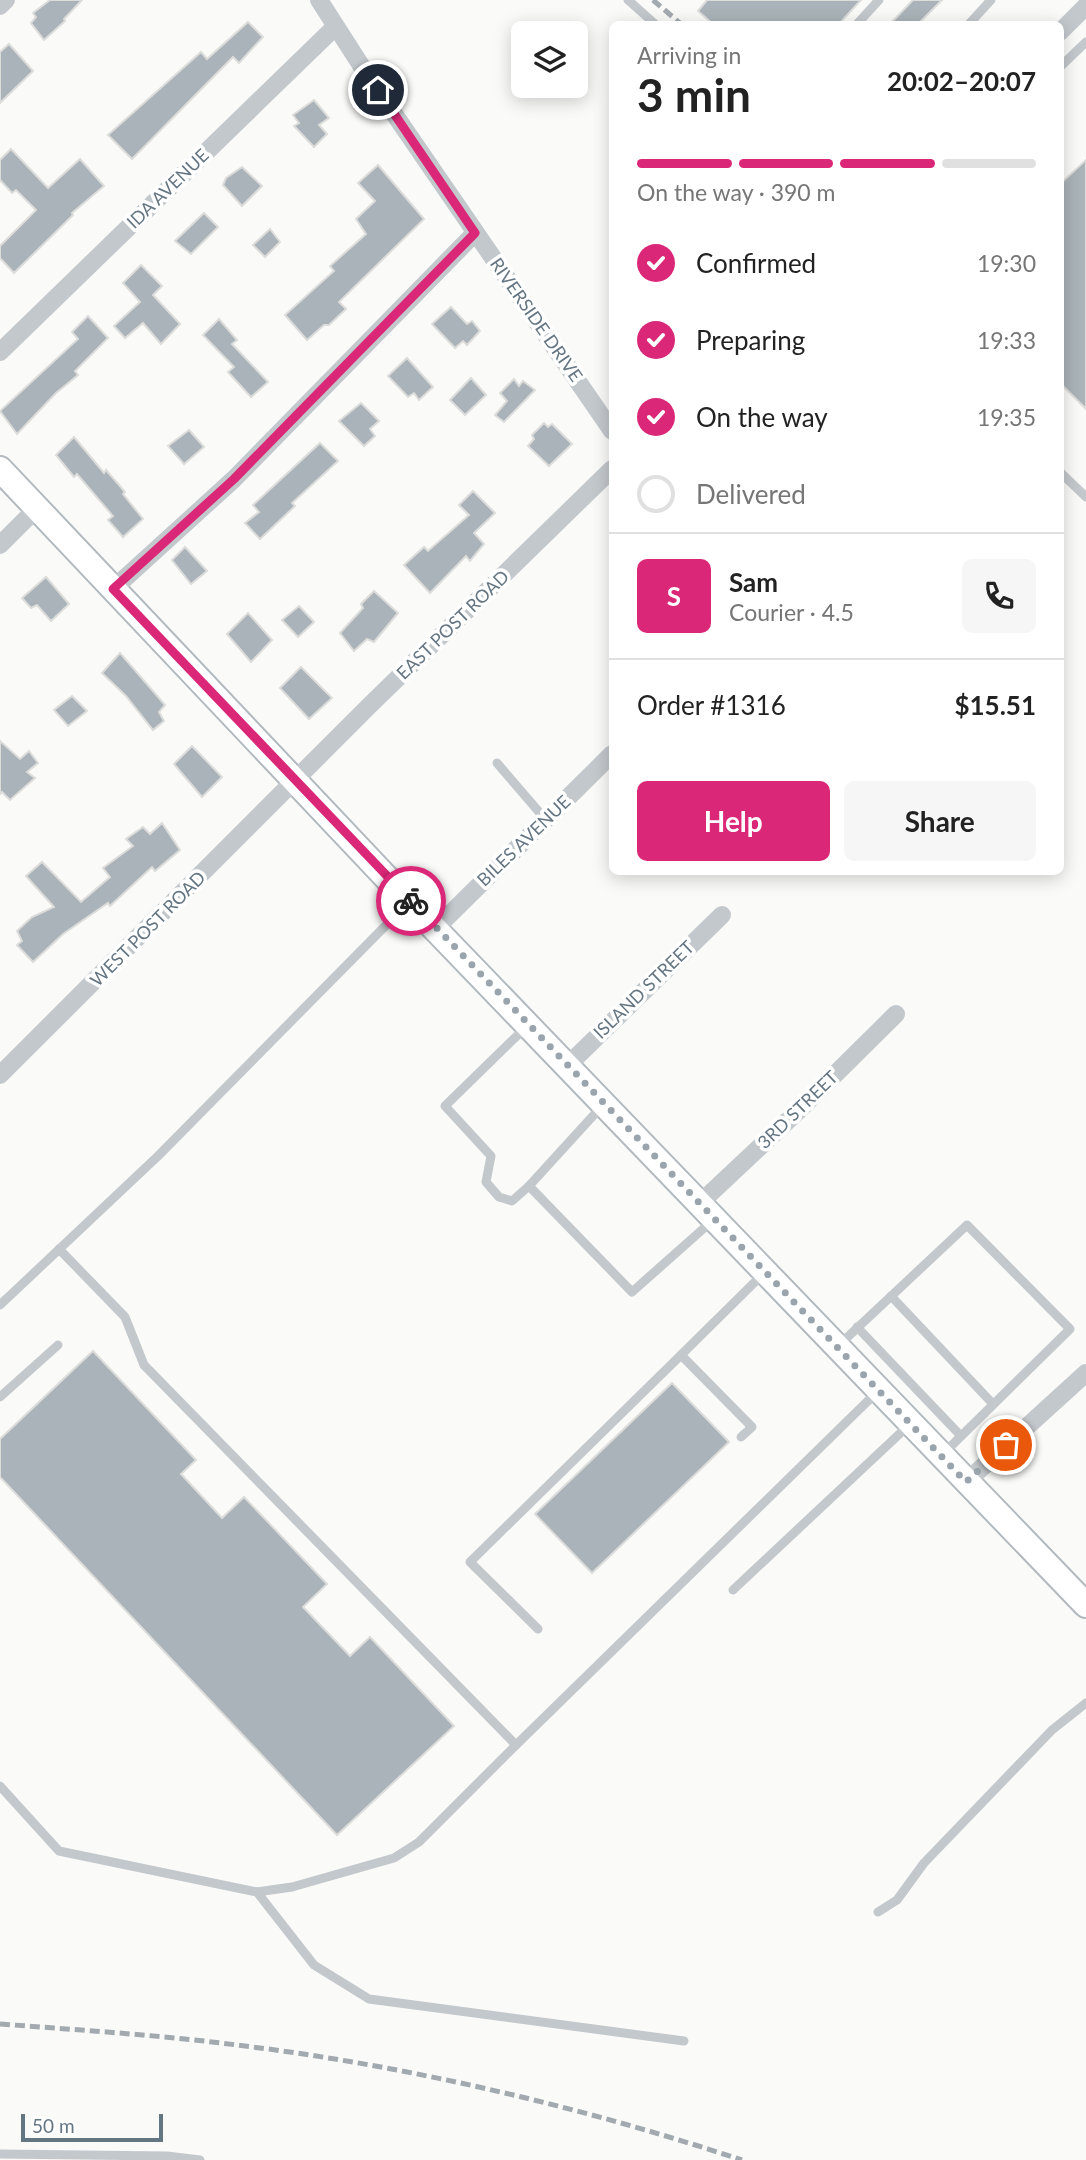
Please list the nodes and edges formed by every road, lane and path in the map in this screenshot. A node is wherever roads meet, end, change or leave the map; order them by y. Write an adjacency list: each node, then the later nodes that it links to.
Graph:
1 (6, 0): 6 (street)
2 (319, 0): 11 (street, RIVERSIDE DRIVE)
3 (628, 0): 8 (lane)
4 (879, 0): 9 (lane)
5 (991, 0): 10 (lane)
6 (0, 6)
7 (1086, 6): 12 (street)
8 (652, 21)
9 (860, 21)
10 (972, 21)
11 (335, 27): 15 (street, RIVERSIDE DRIVE); 16 (street, IDA AVENUE)
12 (1064, 28)
13 (1086, 42): 14 (lane)
14 (1064, 63)
15 (475, 233): 17 (street, RIVERSIDE DRIVE); 24 (street)
16 (0, 352)
17 (609, 427)
18 (0, 469): 22 (main road)
19 (609, 472): 27 (street, EAST POST ROAD)
20 (1064, 476): 21 (lane)
21 (1086, 497)
22 (37, 509): 23 (street); 24 (main road)
23 (0, 545)
24 (113, 589): 27 (main road)
25 (609, 757): 28 (street, BILES AVENUE)
26 (497, 763): 28 (lane)
27 (294, 781): 29 (main road); 35 (street, WEST POST ROAD)
28 (546, 820): 31 (street, BILES AVENUE)
29 (411, 901): 31 (main road); 39 (lane)
30 (722, 915): 34 (street, ISLAND STREET)
31 (435, 929): 33 (main road)
32 (896, 1014): 38 (street, 3RD STREET)
33 (528, 1025): 34 (main road); 37 (lane)
34 (567, 1066): 36 (main road)
35 (0, 1075)
36 (604, 1104): 37 (lane); 38 (main road)
37 (529, 1186): 38 (lane)
38 (707, 1212): 40 (main road)
39 (59, 1249): 42 (lane); 60 (lane)
40 (765, 1272): 45 (main road); 46 (lane)
41 (891, 1296): 43 (lane); 50 (lane); 50 (lane)
42 (0, 1305)
43 (858, 1327): 45 (lane); 52 (lane)
44 (58, 1345): 49 (lane)
45 (836, 1347): 48 (main road)
46 (681, 1355): 53 (lane); 58 (lane)
47 (1086, 1373): 55 (street)
48 (878, 1391): 51 (main road); 60 (lane)
49 (0, 1397)
50 (993, 1404): 52 (lane)
51 (911, 1424): 54 (main road); 56 (lane)
52 (961, 1436): 54 (lane)
53 (741, 1437)
54 (941, 1456): 55 (main road)
55 (966, 1482): 57 (main road)
56 (733, 1590)
57 (1086, 1605)
58 (538, 1629)
59 (1086, 1703): 63 (lane)
60 (516, 1745): 62 (lane)
61 (0, 1786): 62 (lane)
62 (257, 1892): 64 (lane)
63 (878, 1912)
64 (684, 2041)
65 (0, 2154): 66 (lane)
66 (200, 2160)

